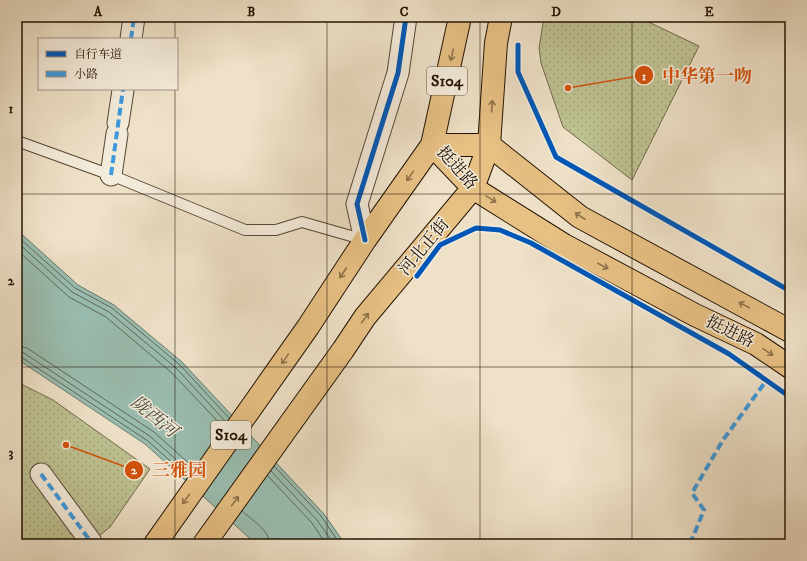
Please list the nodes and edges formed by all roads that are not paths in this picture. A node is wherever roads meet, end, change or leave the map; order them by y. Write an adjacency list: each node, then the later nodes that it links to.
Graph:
1 (134, 17): 5 (street)
2 (406, 17): 12 (street)
3 (460, 17): 8 (main road, S104, one-way to 8)
4 (501, 17): 9 (main road, 河北正街 / S104, one-way to 4)
5 (131, 38)
6 (123, 90): 10 (street)
7 (17, 140): 10 (lane)
8 (432, 145): 9 (main road, 挺进路); 11 (main road, 挺进路); 12 (main road, S104, one-way to 12)
9 (489, 145): 11 (main road, 河北正街 / S104); 13 (main road, 挺进路, one-way to 9)
10 (111, 175): 12 (lane)
11 (473, 188): 14 (main road, 挺进路, one-way to 14); 18 (main road, 河北正街 / S104, one-way to 11)
12 (364, 240): 17 (main road, S104, one-way to 17)
13 (790, 330)
14 (790, 367)
15 (41, 474): 16 (street)
16 (91, 544)
17 (155, 544)
18 (204, 544)

